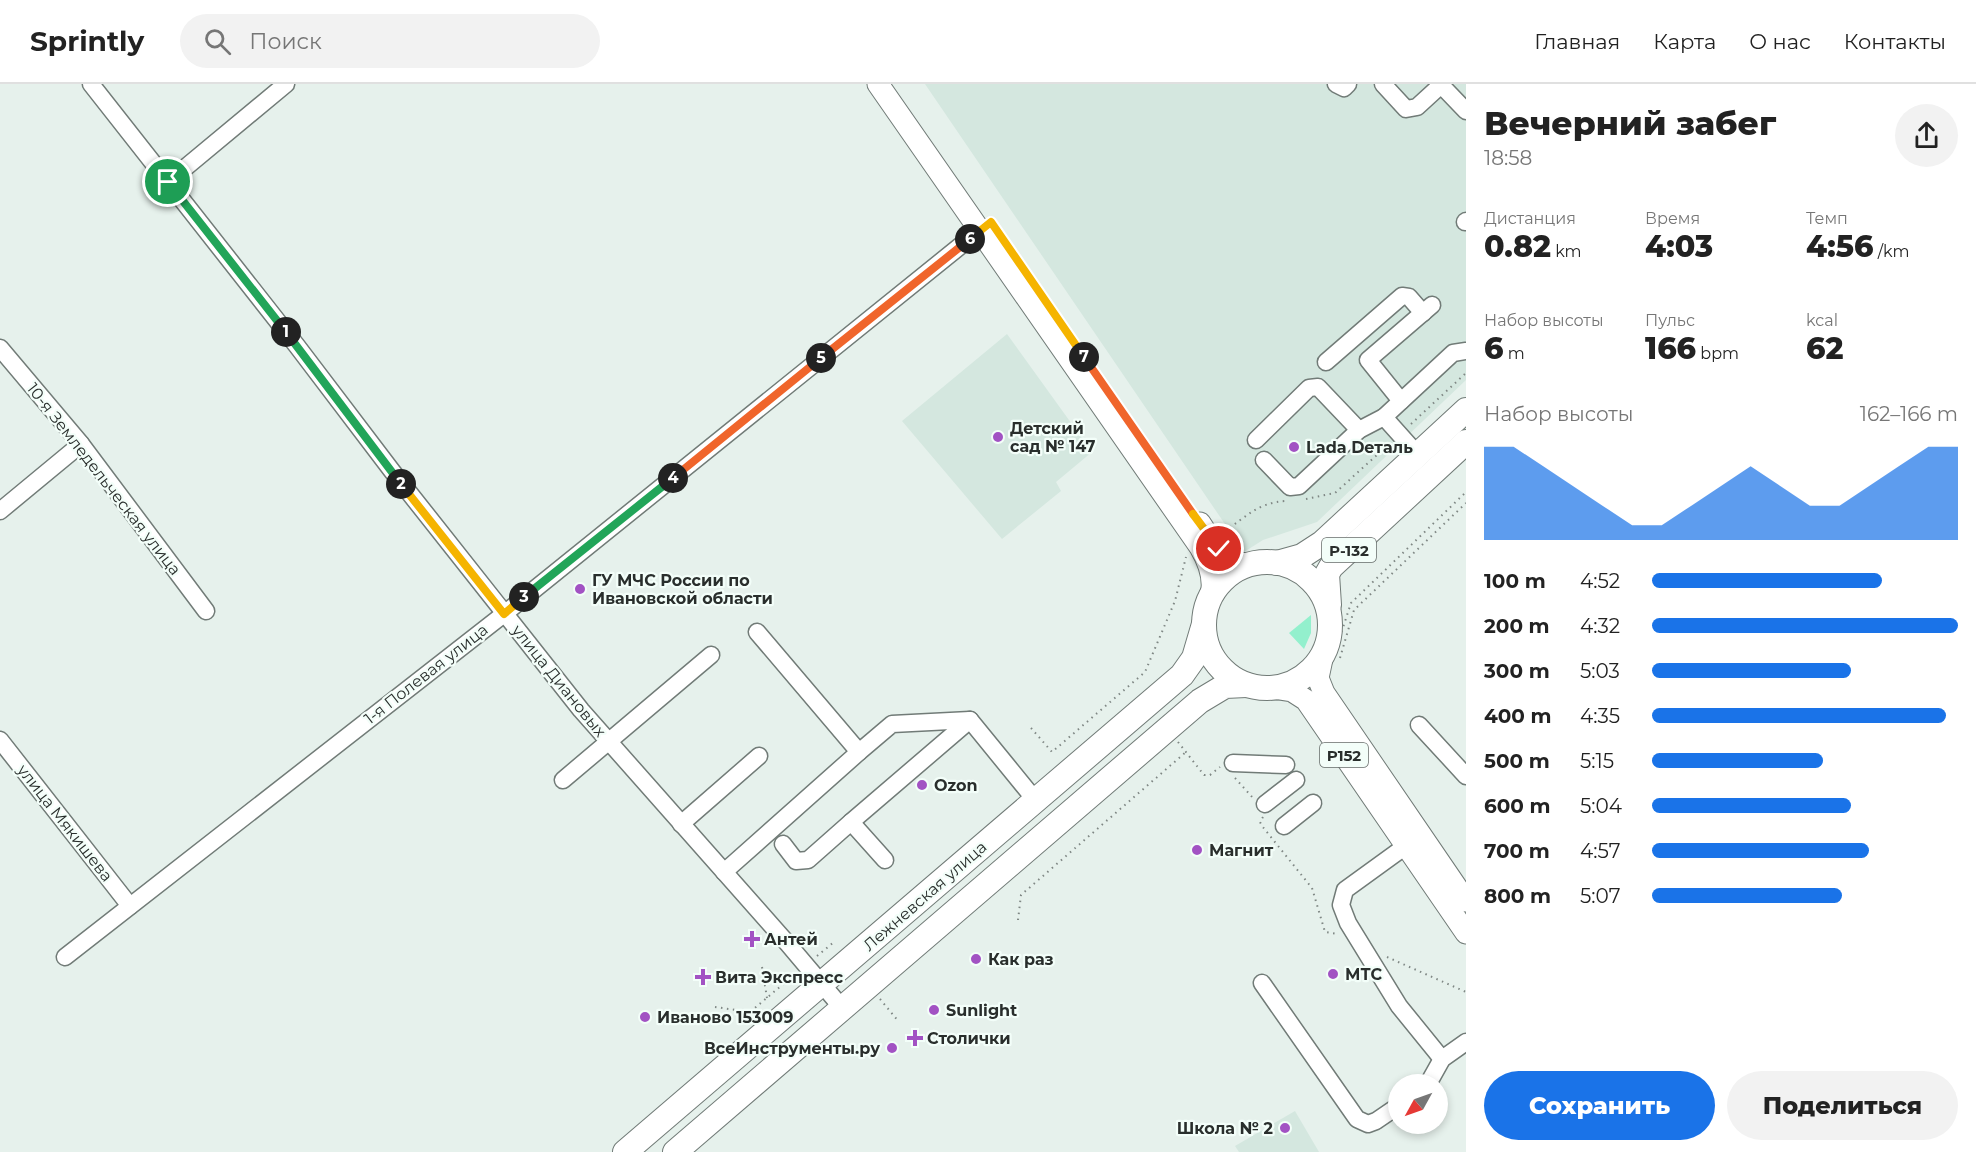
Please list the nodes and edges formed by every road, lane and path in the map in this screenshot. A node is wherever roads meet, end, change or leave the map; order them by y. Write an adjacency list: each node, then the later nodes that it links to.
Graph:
1 (91, 84): 10 (street, улица Диановых)
2 (286, 84): 10 (street)
3 (879, 84): 11 (main road)
4 (895, 84): 11 (main road)
5 (1336, 84): 6 (street)
6 (1348, 84)
7 (1383, 84): 8 (street)
8 (1442, 85): 9 (street)
9 (1466, 111)
10 (168, 182): 38 (street, улица Диановых)
11 (985, 226): 34 (main road); 35 (main road); 38 (street, 1-я Полевая улица)
12 (1351, 340): 15 (street); 15 (street); 16 (street)
13 (0, 348): 23 (street, 10-я Земледельческая улица)
14 (1466, 351): 17 (street)
15 (1368, 360): 17 (street)
16 (1326, 362)
17 (1401, 401): 19 (street)
18 (1466, 410): 24 (highway, Р-132)
19 (1384, 417): 20 (street); 24 (street)
20 (1359, 430): 21 (street); 25 (street)
21 (1256, 440)
22 (1466, 442): 36 (highway, Р-132)
23 (81, 444): 31 (street); 37 (street, 10-я Земледельческая улица)
24 (1418, 454): 34 (highway, Р-132)
25 (1264, 460)
26 (1466, 492): 42 (path)
27 (1326, 494): 28 (path)
28 (1302, 499)
29 (1291, 500): 32 (path)
30 (1466, 503): 42 (path)
31 (0, 511)
32 (1221, 533)
33 (1186, 557): 46 (path)
34 (1266, 563): 35 (highway); 36 (highway)
35 (1210, 599): 39 (highway)
36 (1329, 610): 42 (highway)
37 (206, 611)
38 (504, 614): 49 (street, улица Диановых); 70 (street, 1-я Полевая улица)
39 (1204, 624): 43 (highway); 58 (highway, Лежневская улица)
40 (757, 632): 50 (street)
41 (711, 655): 49 (street)
42 (1331, 660): 43 (highway); 64 (main road, Р152)
43 (1256, 686): 64 (main road, Р152); 82 (highway, Лежневская улица)
44 (970, 720): 50 (street); 58 (street); 61 (street)
45 (1419, 725): 55 (street)
46 (1031, 728)
47 (1176, 739): 51 (path)
48 (0, 740): 70 (street, улица Мякишева)
49 (608, 741): 56 (street); 62 (street, улица Диановых)
50 (859, 752): 67 (street)
51 (1186, 752): 54 (path); 71 (path)
52 (759, 756): 62 (street)
53 (1286, 765): 54 (street)
54 (1229, 769): 60 (path)
55 (1466, 776)
56 (563, 780)
57 (1296, 780): 60 (street)
58 (1036, 801): 78 (highway, Лежневская улица)
59 (1313, 803): 63 (street)
60 (1261, 808): 68 (path)
61 (851, 822): 65 (street); 66 (street)
62 (681, 824): 67 (street, улица Диановых)
63 (1284, 826)
64 (1413, 840): 69 (main road, Р152); 72 (main road, Р152); 85 (street)
65 (783, 844)
66 (885, 860)
67 (724, 873): 75 (street, улица Диановых)
68 (1312, 888)
69 (1463, 889)
70 (130, 906): 74 (street, 1-я Полевая улица)
71 (1018, 920)
72 (1466, 933)
73 (834, 942): 75 (path)
74 (65, 957)
75 (806, 965): 78 (street, улица Диановых); 79 (path)
76 (762, 967): 79 (path)
77 (1262, 982): 87 (street)
78 (822, 984): 82 (street, улица Диановых); 88 (highway, Лежневская улица)
79 (766, 998): 81 (path)
80 (880, 999): 83 (path)
81 (715, 1007)
82 (843, 1009): 89 (highway, Лежневская улица)
83 (899, 1022)
84 (1466, 1042): 85 (street)
85 (1442, 1059): 86 (street)
86 (1434, 1074)
87 (1388, 1113)
88 (626, 1152)
89 (675, 1152)

